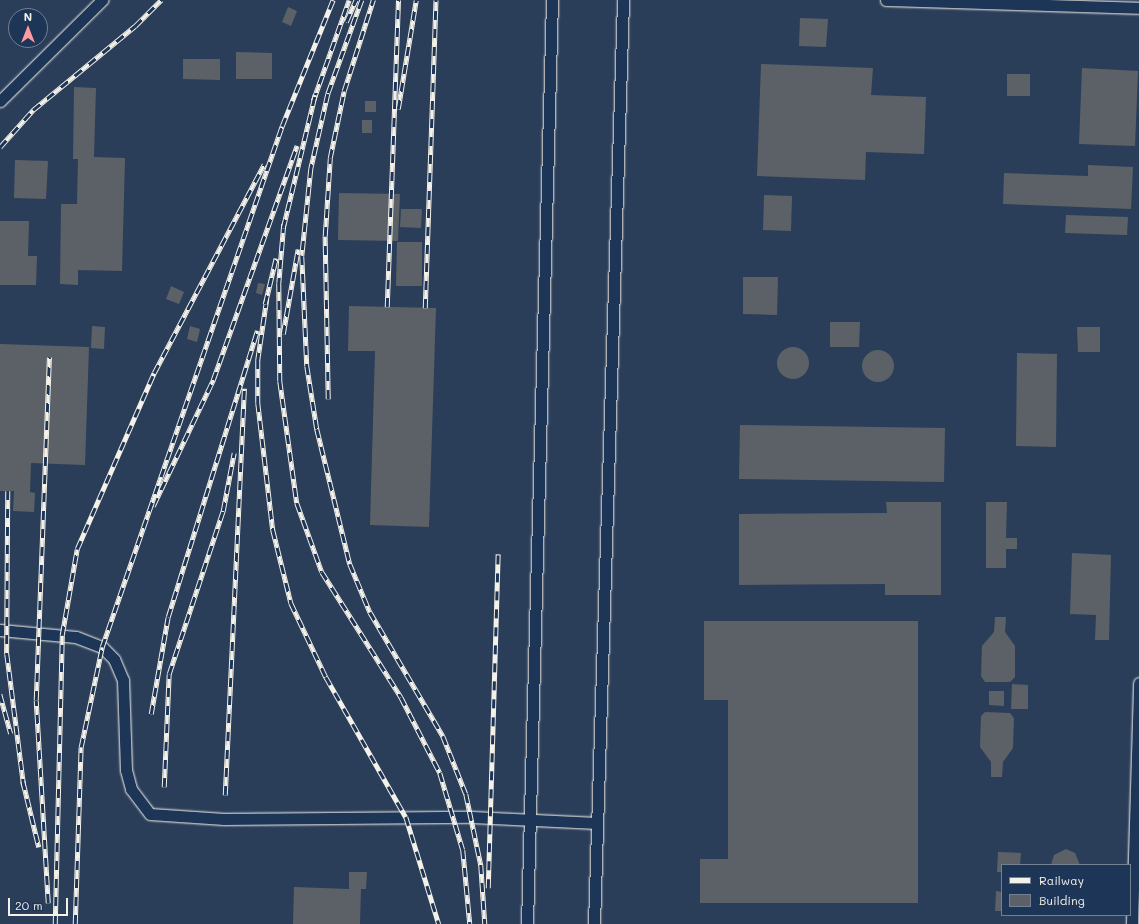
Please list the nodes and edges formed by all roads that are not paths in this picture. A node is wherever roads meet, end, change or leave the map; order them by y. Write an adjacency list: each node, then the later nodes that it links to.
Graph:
1 (102, 0): 6 (lane)
2 (552, 0): 9 (lane)
3 (623, 0): 10 (lane)
4 (886, 0): 5 (lane)
5 (1139, 8)
6 (0, 101)
7 (0, 630): 9 (lane)
8 (1139, 683): 13 (lane)
9 (530, 821): 10 (lane); 11 (lane)
10 (597, 823): 12 (lane)
11 (527, 924)
12 (594, 924)
13 (1132, 924)

